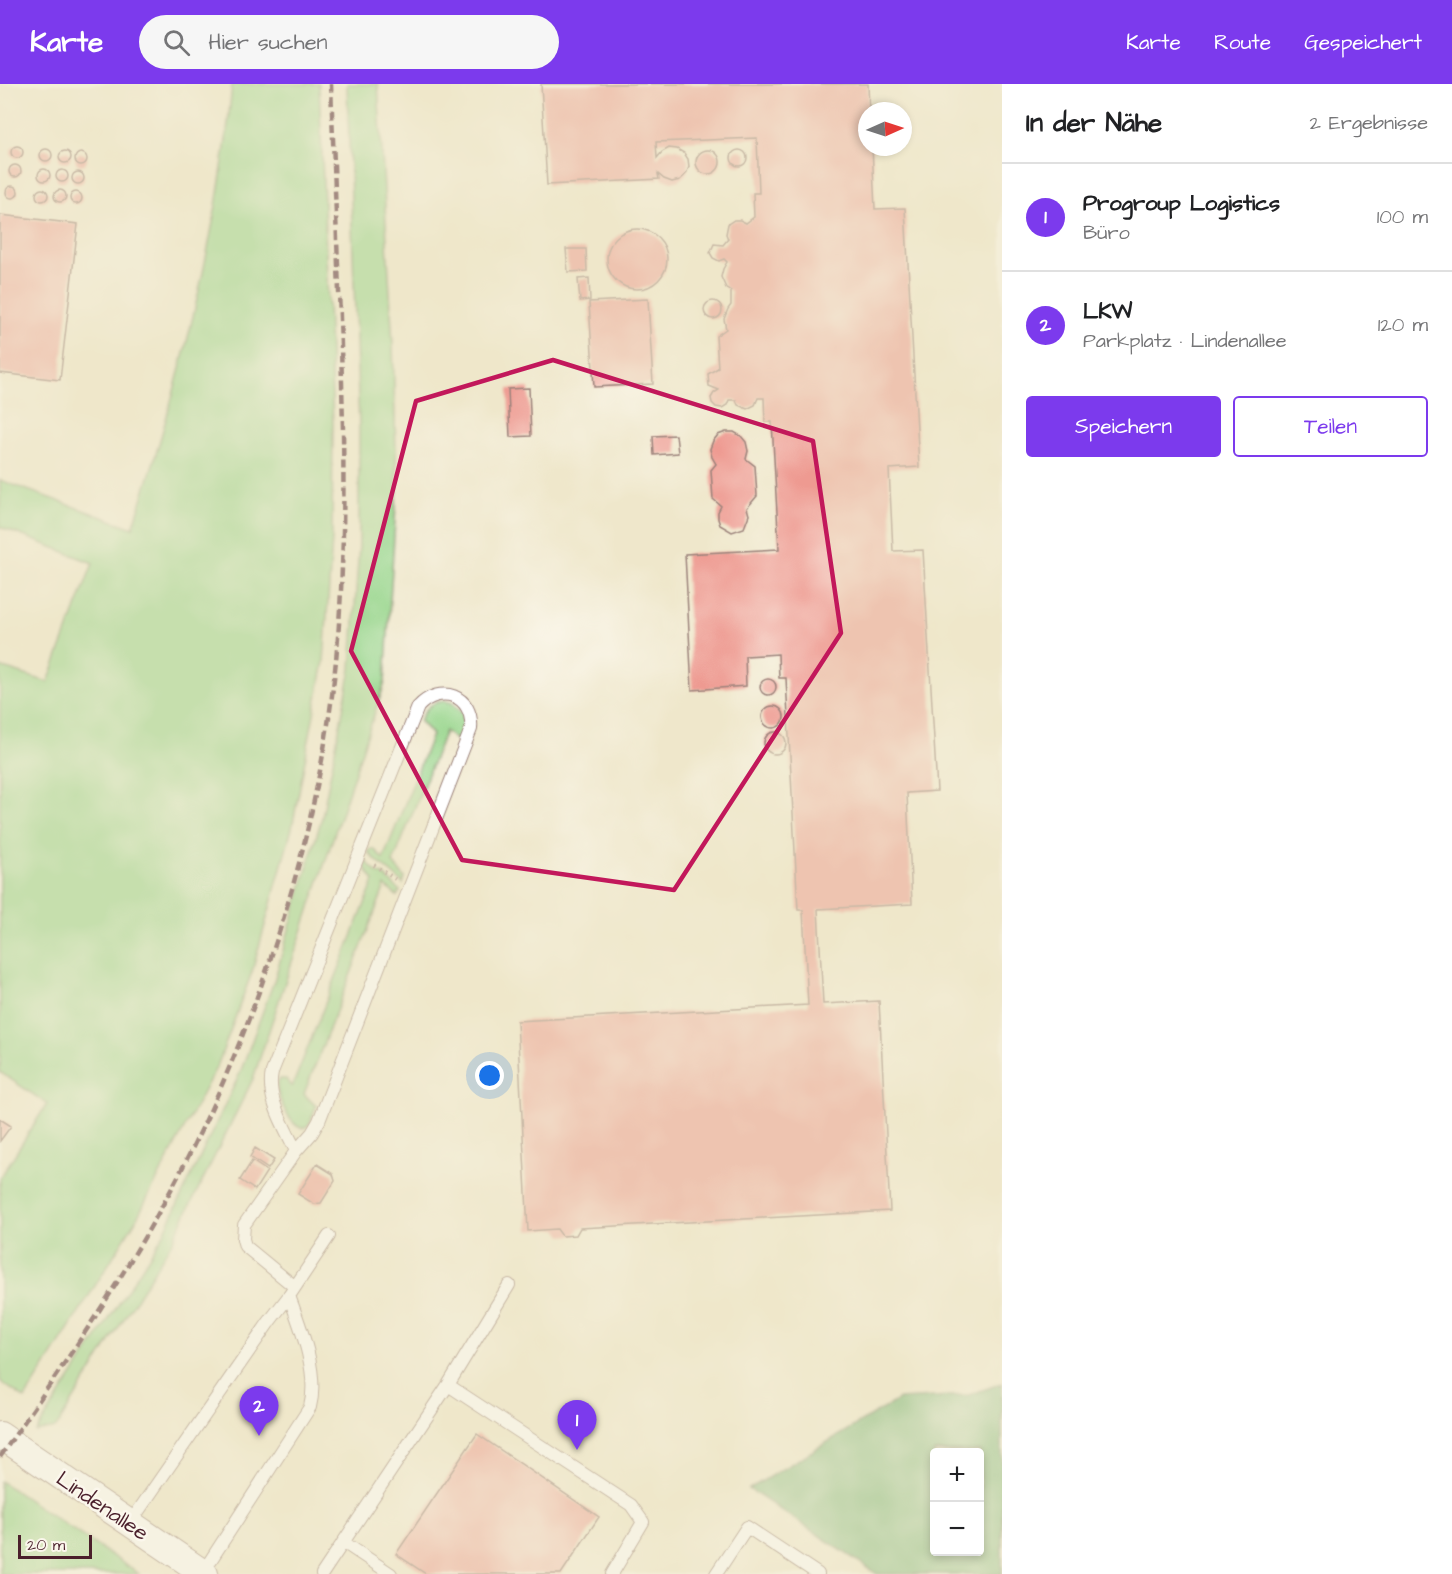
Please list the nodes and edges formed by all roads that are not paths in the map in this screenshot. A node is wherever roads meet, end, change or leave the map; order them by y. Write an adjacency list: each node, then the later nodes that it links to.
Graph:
1 (296, 1151): 1 (lane); 4 (lane)
2 (329, 1236): 4 (lane)
3 (509, 1286): 5 (lane)
4 (292, 1292): 7 (lane); 9 (lane)
5 (448, 1385): 8 (lane); 12 (lane)
6 (0, 1436): 7 (street, Lindenallee)
7 (130, 1523): 9 (street, Lindenallee)
8 (343, 1542): 10 (lane); 11 (lane)
9 (204, 1573)
10 (322, 1574)
11 (391, 1574)
12 (612, 1574)
13 (716, 1574): 14 (lane)
14 (818, 1574)

